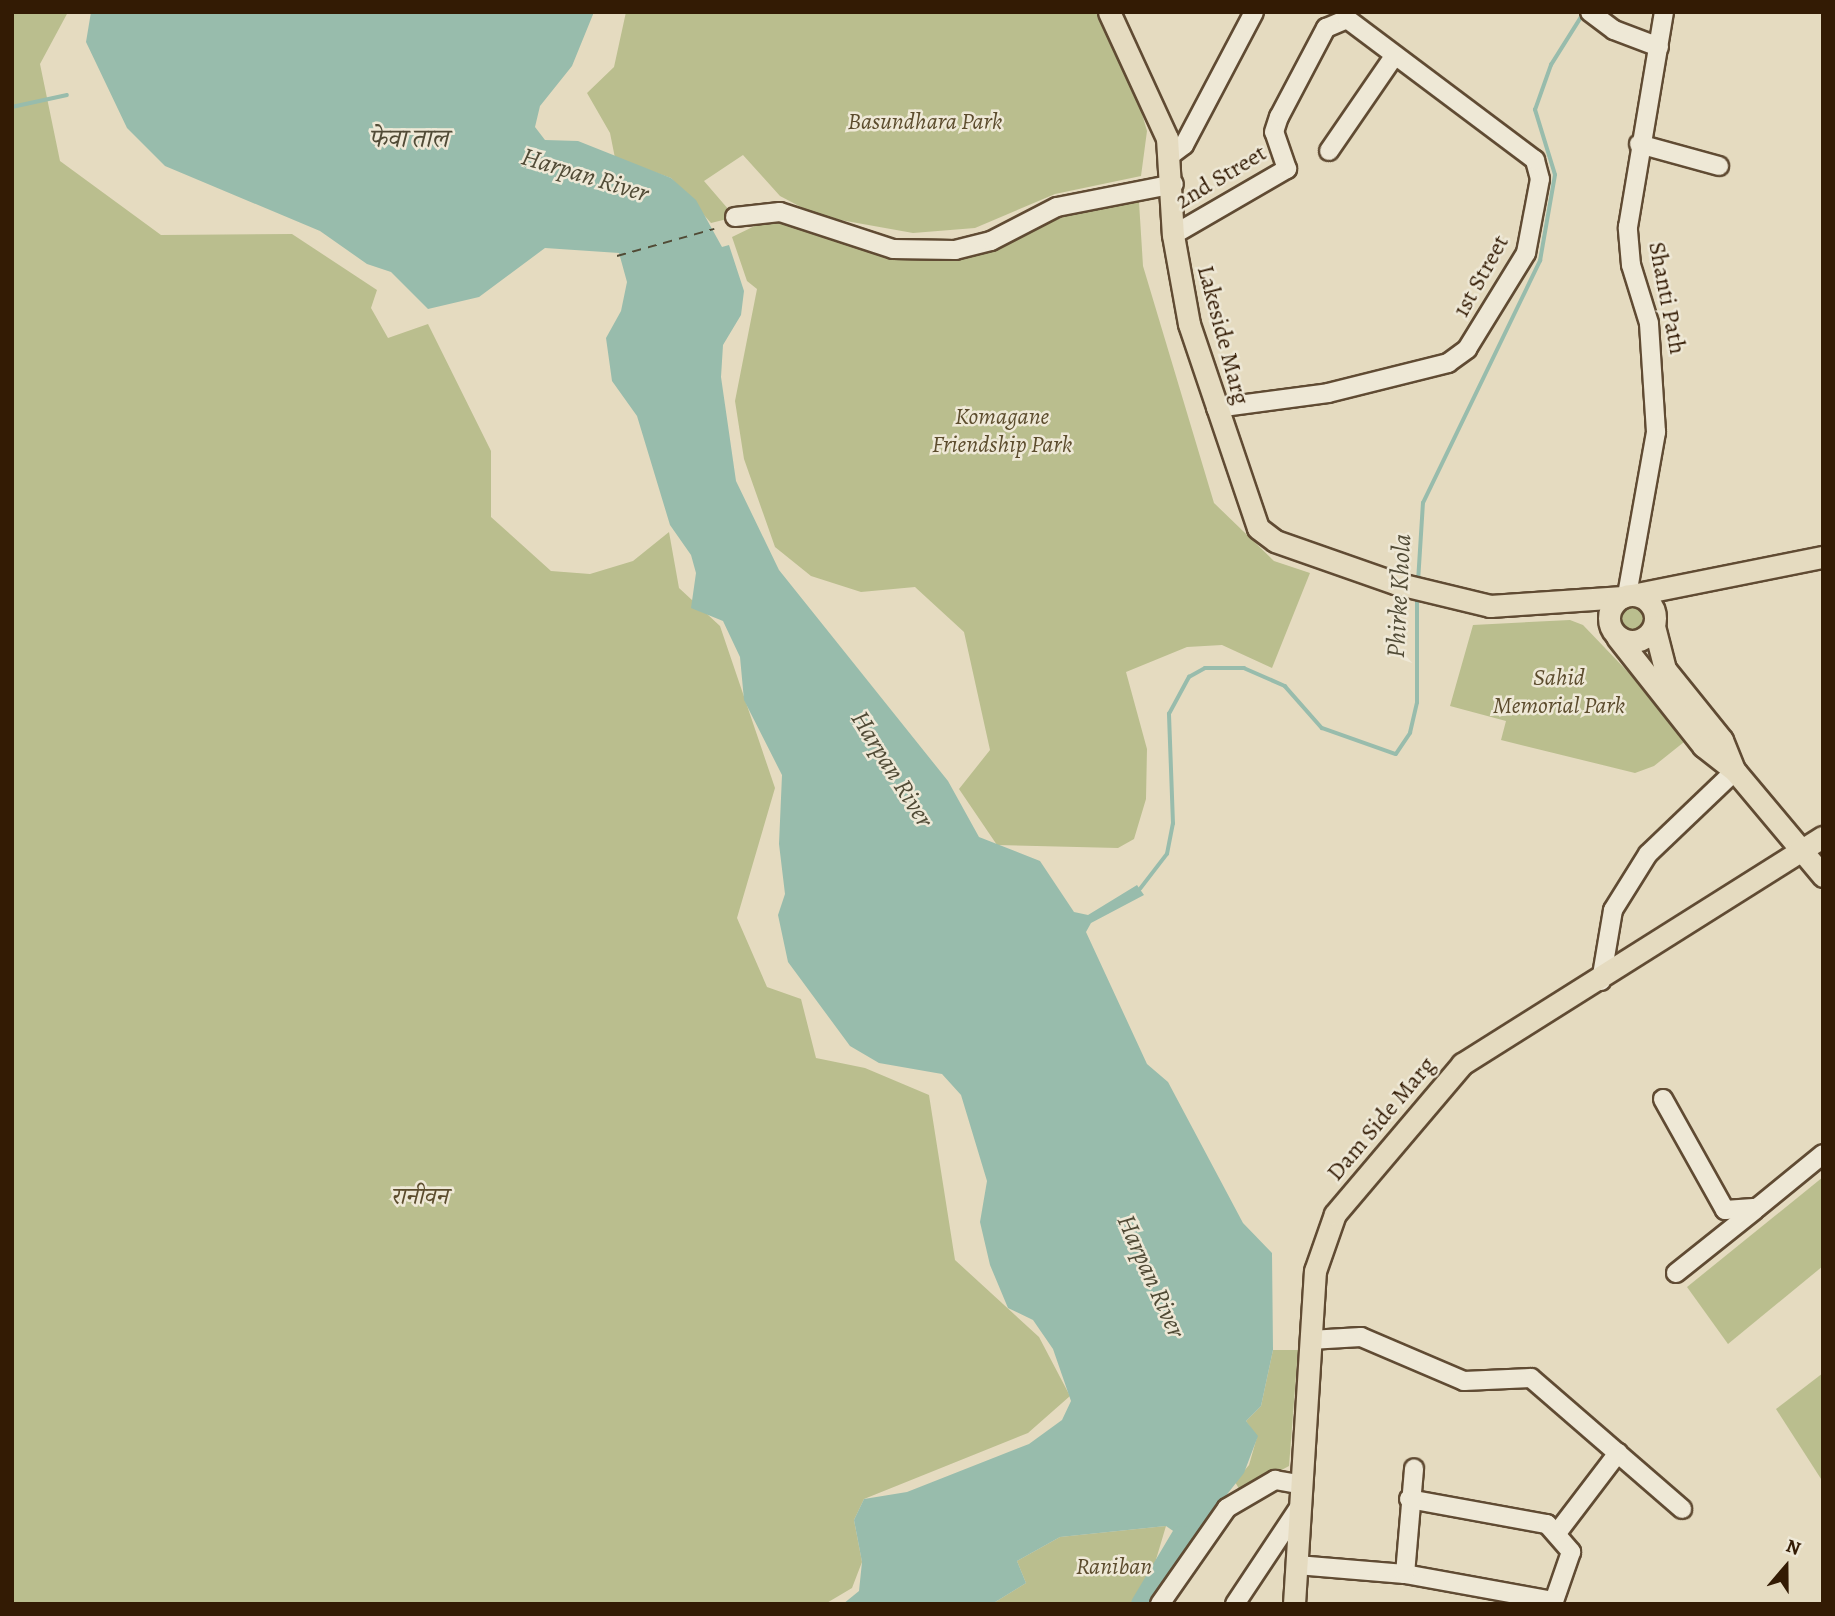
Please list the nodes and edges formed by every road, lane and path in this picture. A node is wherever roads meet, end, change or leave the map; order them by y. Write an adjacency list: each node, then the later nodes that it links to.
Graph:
1 (1109, 12): 10 (main road, Lakeside Marg)
2 (1254, 12): 10 (street)
3 (1349, 15): 7 (street, 1st Street); 14 (street, 2nd Street)
4 (1594, 15): 6 (street)
5 (1667, 16): 6 (street, Shanti Path)
6 (1659, 47): 8 (street, Shanti Path)
7 (1393, 58): 9 (street); 15 (street, 1st Street)
8 (1639, 144): 11 (street); 18 (street, Shanti Path)
9 (1329, 151)
10 (1172, 154): 12 (main road, Lakeside Marg)
11 (1719, 166)
12 (1174, 184): 13 (street); 14 (main road, Lakeside Marg)
13 (735, 217)
14 (1173, 234): 15 (main road, Lakeside Marg)
15 (1216, 408): 19 (main road, Lakeside Marg)
16 (1823, 557): 17 (main road)
17 (1685, 583): 18 (main road); 20 (main road)
18 (1628, 596): 19 (main road, Lakeside Marg); 20 (main road); 21 (main road)
19 (1550, 603): 21 (main road)
20 (1655, 622): 21 (main road); 22 (main road)
21 (1615, 634): 22 (main road)
22 (1735, 771): 24 (main road); 26 (street)
23 (1823, 837): 24 (main road, Dam Side Marg)
24 (1802, 849): 25 (main road); 26 (main road, Dam Side Marg)
25 (1823, 876)
26 (1601, 981): 31 (main road, Dam Side Marg)
27 (1662, 1099): 29 (street)
28 (1823, 1154): 29 (street)
29 (1757, 1208): 30 (street)
30 (1676, 1273)
31 (1310, 1340): 32 (street); 34 (main road, Dam Side Marg)
32 (1618, 1454): 36 (street); 37 (street)
33 (1414, 1468): 35 (street)
34 (1301, 1496): 38 (main road, Dam Side Marg); 41 (street); 42 (street)
35 (1409, 1499): 37 (street); 39 (street)
36 (1682, 1509)
37 (1556, 1533): 40 (street)
38 (1297, 1565): 39 (street); 43 (main road, Dam Side Marg)
39 (1405, 1574): 40 (street)
40 (1553, 1602)
41 (1160, 1604)
42 (1235, 1604)
43 (1294, 1604)

